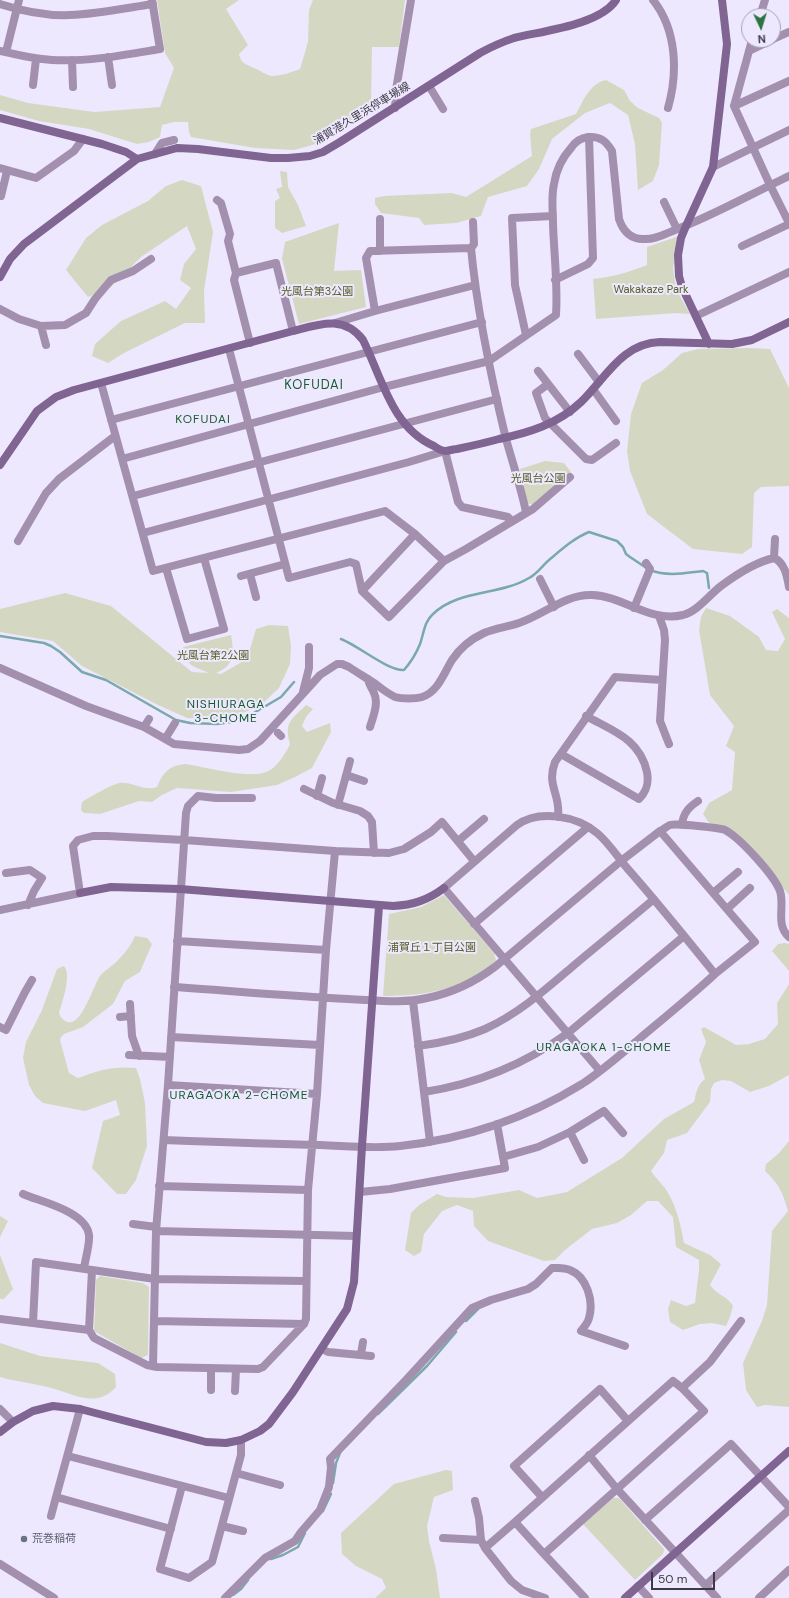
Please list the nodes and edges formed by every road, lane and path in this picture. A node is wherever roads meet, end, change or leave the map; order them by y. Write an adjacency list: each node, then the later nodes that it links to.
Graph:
1 (19, 0): 8 (street)
2 (411, 0): 22 (street)
3 (616, 0): 19 (street, 浦賀港久里浜停車場線)
4 (653, 0): 23 (street)
5 (722, 0): 33 (street)
6 (153, 2): 8 (street); 13 (street)
7 (0, 4): 8 (street)
8 (16, 9): 12 (street)
9 (750, 48): 11 (street)
10 (755, 48): 11 (street)
11 (749, 51): 21 (street)
12 (3, 52): 14 (street)
13 (108, 57): 15 (street); 18 (street)
14 (36, 59): 15 (street); 17 (street)
15 (72, 60): 20 (street)
16 (789, 81): 21 (street)
17 (33, 85)
18 (112, 85)
19 (429, 86): 22 (street, 浦賀港久里浜停車場線); 24 (street)
20 (73, 87)
21 (734, 106): 30 (street)
22 (395, 108): 31 (street, 浦賀港久里浜停車場線)
23 (668, 108)
24 (443, 110)
25 (0, 118): 28 (street)
26 (789, 130): 30 (street)
27 (589, 137): 40 (street); 45 (street); 53 (street)
28 (83, 139): 32 (street); 34 (street)
29 (174, 140): 31 (street)
30 (752, 147): 33 (street); 36 (street)
31 (155, 154): 32 (street, 浦賀港久里浜停車場線)
32 (138, 158): 50 (street, 浦賀港久里浜停車場線)
33 (713, 167): 44 (street)
34 (4, 170): 37 (street)
35 (789, 176): 36 (street)
36 (770, 185): 43 (street); 44 (street)
37 (1, 196)
38 (217, 200): 52 (street)
39 (664, 202): 45 (street)
40 (553, 216): 53 (street); 63 (street)
41 (380, 219): 48 (street)
42 (473, 222): 47 (street)
43 (789, 223): 46 (street)
44 (686, 226): 45 (street); 57 (street)
45 (677, 229)
46 (742, 246)
47 (471, 248): 48 (street); 54 (street)
48 (380, 251): 56 (street)
49 (151, 259): 61 (street)
50 (1, 271)
51 (789, 272): 57 (street)
52 (236, 273): 62 (street); 64 (street)
53 (555, 280): 63 (street)
54 (475, 285): 56 (street); 58 (street)
55 (0, 309): 61 (street)
56 (375, 311): 60 (street)
57 (696, 316): 65 (street)
58 (482, 322): 68 (street); 70 (street)
59 (789, 322): 65 (street)
60 (335, 323): 62 (street); 68 (street)
61 (41, 326): 66 (street)
62 (293, 331): 64 (street)
63 (526, 335): 70 (street)
64 (250, 343): 67 (street)
65 (709, 344): 72 (street)
66 (46, 345)
67 (229, 349): 73 (street); 75 (street)
68 (369, 352): 75 (street); 76 (street)
69 (578, 354): 72 (street)
70 (489, 361): 76 (street); 78 (street)
71 (538, 370): 74 (street)
72 (599, 382): 77 (street)
73 (101, 383): 80 (street); 91 (street)
74 (548, 384): 79 (street); 83 (street)
75 (239, 386): 80 (street); 84 (street)
76 (384, 387): 82 (street); 84 (street)
77 (593, 389): 79 (street); 81 (street)
78 (497, 399): 82 (street); 86 (street)
79 (570, 412): 83 (street)
80 (111, 420): 85 (street)
81 (616, 421)
82 (404, 423): 88 (street); 90 (street)
83 (550, 424): 86 (street); 87 (street)
84 (249, 425): 89 (street); 90 (street)
85 (116, 436): 89 (street); 101 (street)
86 (506, 438): 88 (street); 95 (street)
87 (616, 443)
88 (445, 451): 94 (street); 96 (street)
89 (122, 459): 93 (street)
90 (259, 462): 93 (street); 94 (street)
91 (0, 465)
92 (570, 477): 95 (street)
93 (133, 496): 97 (street)
94 (269, 500): 97 (street); 99 (street)
95 (526, 512): 96 (street)
96 (512, 521): 104 (street)
97 (143, 533): 107 (street)
98 (415, 534): 99 (street); 104 (street); 112 (street)
99 (279, 538): 102 (street); 105 (street)
100 (775, 538): 103 (street)
101 (18, 541)
102 (204, 558): 107 (street); 107 (street)
103 (774, 558): 111 (street); 116 (street)
104 (444, 561): 112 (street)
105 (285, 564): 108 (street); 112 (street)
106 (646, 564): 115 (street)
107 (166, 568)
108 (250, 574): 109 (street); 113 (street)
109 (241, 576)
110 (540, 579): 114 (street)
111 (789, 587)
112 (362, 591)
113 (256, 597)
114 (554, 607): 115 (street); 119 (street)
115 (634, 608): 116 (street)
116 (659, 616): 120 (street)
117 (309, 647): 121 (street)
118 (0, 668): 125 (street)
119 (368, 679): 121 (street); 126 (street)
120 (662, 680): 122 (street); 128 (street)
121 (303, 692): 127 (street)
122 (586, 716): 129 (street); 129 (street)
123 (149, 719): 125 (street)
124 (175, 724): 127 (street)
125 (144, 727): 127 (street)
126 (370, 728)
127 (165, 739)
128 (669, 744)
129 (561, 754): 139 (street)
130 (350, 761): 131 (street)
131 (346, 775): 133 (street); 138 (street)
132 (322, 778): 135 (street)
133 (364, 781)
134 (304, 789): 135 (street)
135 (317, 796): 138 (street)
136 (252, 798): 144 (street)
137 (698, 800): 141 (street)
138 (338, 805): 147 (street)
139 (558, 817): 142 (street); 148 (street)
140 (484, 819): 145 (street)
141 (682, 825): 143 (street); 165 (street)
142 (588, 827): 149 (street); 163 (street)
143 (660, 832): 149 (street); 156 (street)
144 (184, 840): 146 (street); 154 (street); 155 (street)
145 (458, 841): 147 (street); 148 (street)
146 (335, 851): 147 (street); 158 (street)
147 (374, 853)
148 (474, 861): 152 (street)
149 (621, 861): 157 (street); 168 (street)
150 (738, 872): 156 (street)
151 (6, 873): 159 (street)
152 (444, 888): 160 (street); 163 (street)
153 (750, 888): 161 (street)
154 (180, 889): 155 (street); 158 (street); 166 (street)
155 (80, 893): 159 (street)
156 (713, 893): 161 (street)
157 (654, 899): 164 (street); 172 (street)
158 (331, 901): 160 (street); 167 (street)
159 (28, 905): 162 (street)
160 (379, 906): 174 (street)
161 (727, 909): 169 (street)
162 (0, 910)
163 (474, 924): 168 (street)
164 (684, 936): 169 (street); 180 (street)
165 (789, 937)
166 (177, 941): 167 (street); 171 (street)
167 (326, 950): 173 (street)
168 (504, 959): 172 (street); 175 (street)
169 (715, 974): 187 (street)
170 (32, 980): 179 (street)
171 (174, 987): 173 (street); 181 (street)
172 (537, 997): 180 (street); 183 (street)
173 (323, 998): 174 (street); 182 (street)
174 (374, 1000): 175 (street); 197 (street)
175 (412, 1000): 183 (street)
176 (130, 1004): 177 (street)
177 (131, 1016): 178 (street); 185 (street)
178 (120, 1017)
179 (0, 1027)
180 (568, 1033): 187 (street); 189 (street)
181 (171, 1037): 182 (street); 186 (street)
182 (320, 1045): 190 (street)
183 (418, 1046): 189 (street)
184 (128, 1055): 185 (street)
185 (139, 1056): 186 (street)
186 (170, 1057): 188 (street)
187 (600, 1071): 191 (street)
188 (168, 1085): 190 (street); 194 (street)
189 (424, 1092): 195 (street)
190 (317, 1094): 196 (street)
191 (497, 1124): 195 (street); 198 (street)
192 (570, 1132): 193 (street); 198 (street); 199 (street)
193 (623, 1133)
194 (164, 1140): 196 (street); 200 (street)
195 (430, 1142): 197 (street)
196 (312, 1145): 197 (street); 201 (street)
197 (362, 1146): 202 (street)
198 (503, 1157): 202 (street)
199 (584, 1160)
200 (159, 1186): 201 (street); 205 (street)
201 (308, 1190): 206 (street)
202 (360, 1192): 207 (street)
203 (22, 1194): 208 (street)
204 (133, 1224): 205 (street)
205 (156, 1229): 206 (street); 209 (street)
206 (307, 1234): 207 (street); 210 (street)
207 (356, 1236): 219 (street)
208 (88, 1269): 209 (street); 214 (street); 216 (street)
209 (155, 1279): 210 (street); 212 (street)
210 (306, 1281): 215 (street)
211 (0, 1319): 214 (street)
212 (155, 1321): 215 (street); 222 (street)
213 (741, 1321): 225 (street)
214 (34, 1323): 216 (street)
215 (304, 1324): 224 (street)
216 (89, 1330): 222 (street)
217 (363, 1342): 220 (street)
218 (625, 1346): 263 (street)
219 (322, 1349): 220 (street); 233 (street)
220 (361, 1354): 221 (street)
221 (372, 1356)
222 (153, 1366): 223 (street)
223 (211, 1368): 224 (street); 226 (street)
224 (236, 1369): 227 (street)
225 (682, 1388): 230 (street); 241 (street)
226 (211, 1390)
227 (235, 1390)
228 (0, 1409): 231 (street)
229 (80, 1409): 231 (street); 233 (street); 236 (street)
230 (628, 1421): 235 (street); 243 (street)
231 (13, 1422): 232 (street)
232 (0, 1432)
233 (242, 1440): 237 (street)
234 (789, 1451): 238 (street)
235 (589, 1455): 241 (street); 243 (street)
236 (68, 1456): 240 (street); 242 (street)
237 (236, 1473): 239 (street); 244 (street)
238 (761, 1477): 246 (street); 248 (street); 256 (street)
239 (280, 1485)
240 (182, 1486): 244 (street); 251 (street)
241 (617, 1489): 248 (street); 257 (street)
242 (56, 1496): 247 (street); 251 (street)
243 (542, 1497): 249 (street)
244 (229, 1498): 250 (street)
245 (475, 1502): 254 (street)
246 (789, 1509): 260 (street)
247 (51, 1516)
248 (645, 1520): 256 (street)
249 (515, 1522): 255 (street); 257 (street)
250 (222, 1526): 251 (street); 252 (street)
251 (171, 1529)
252 (244, 1531)
253 (443, 1538): 254 (street)
254 (481, 1540): 255 (street)
255 (485, 1548): 264 (street)
256 (675, 1552): 260 (street); 261 (street)
257 (544, 1554): 265 (street)
258 (0, 1564): 262 (street)
259 (789, 1570): 269 (street)
260 (706, 1585): 268 (street)
261 (638, 1586): 266 (street); 267 (street)
262 (54, 1598)
263 (225, 1598)
264 (545, 1598)
265 (586, 1598)
266 (625, 1598)
267 (649, 1598)
268 (717, 1598)
269 (759, 1598)

